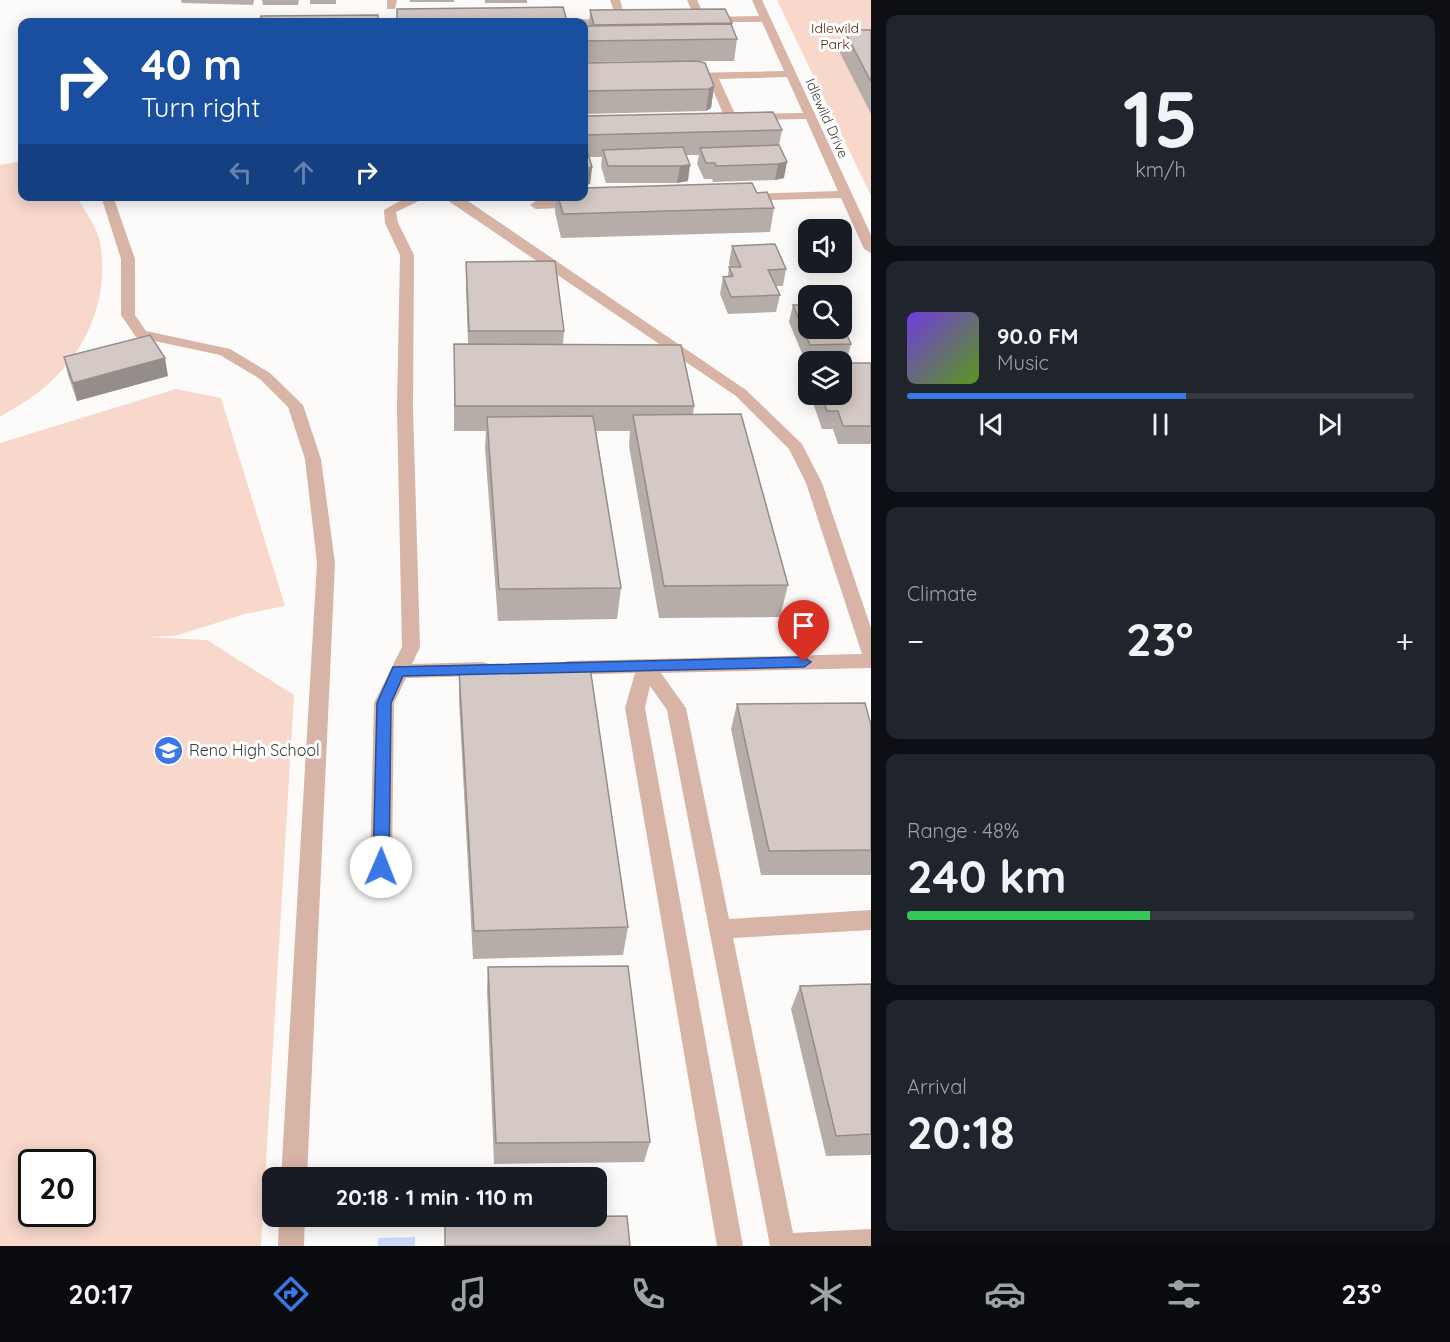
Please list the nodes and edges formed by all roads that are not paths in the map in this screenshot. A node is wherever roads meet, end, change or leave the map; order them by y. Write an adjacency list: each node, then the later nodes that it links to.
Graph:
1 (615, 0): 5 (street)
2 (692, 0): 4 (street)
3 (757, 0): 4 (street, Idlewild Drive)
4 (765, 19): 6 (street, Idlewild Drive)
5 (588, 22)
6 (791, 74): 7 (street); 9 (street, Idlewild Drive)
7 (712, 75): 8 (street); 9 (street)
8 (677, 76)
9 (810, 116): 10 (street, Idlewild Drive)
10 (845, 194): 11 (street); 17 (street, Idlewild Drive)
11 (726, 198)
12 (109, 201): 27 (street)
13 (411, 201): 23 (street)
14 (458, 201): 18 (street)
15 (595, 203): 16 (street)
16 (536, 205)
17 (871, 249)
18 (871, 655)
19 (871, 661): 20 (street)
20 (646, 666): 21 (street); 26 (street); 31 (street)
21 (552, 668)
22 (504, 669): 23 (street)
23 (398, 671): 24 (street)
24 (381, 867)
25 (871, 920): 26 (street)
26 (721, 929): 32 (street)
27 (295, 1167)
28 (292, 1227): 30 (street)
29 (871, 1242): 33 (street)
30 (291, 1246)
31 (730, 1246)
32 (783, 1246)
33 (789, 1246)

